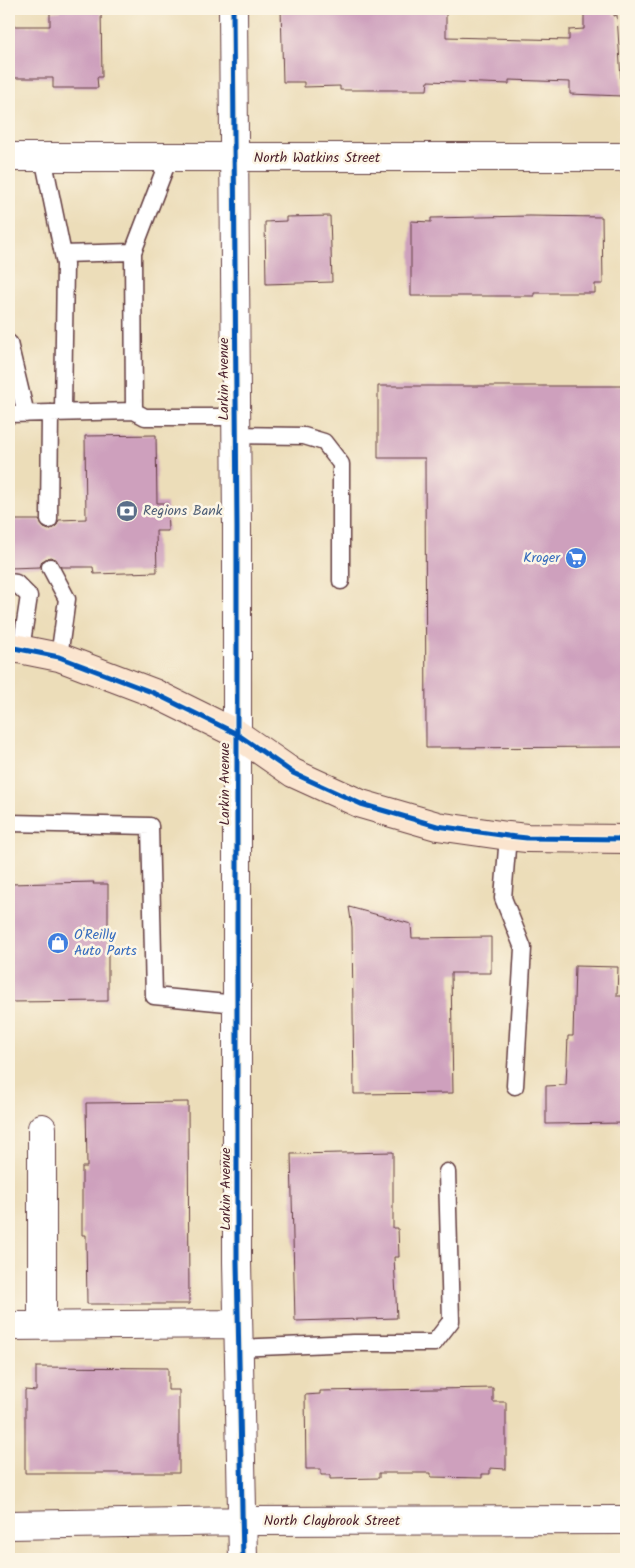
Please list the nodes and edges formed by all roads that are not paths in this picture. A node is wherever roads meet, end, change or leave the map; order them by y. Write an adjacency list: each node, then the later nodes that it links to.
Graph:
1 (232, 9): 6 (street, Larkin Avenue)
2 (9, 157): 3 (street, North Watkins Street)
3 (43, 157): 5 (street, North Watkins Street); 8 (lane)
4 (626, 157): 6 (street, North Watkins Street)
5 (168, 158): 6 (street, North Watkins Street); 7 (lane)
6 (234, 158): 14 (street, Larkin Avenue)
7 (133, 252): 8 (lane); 10 (lane)
8 (63, 254): 11 (lane)
9 (9, 343): 13 (lane)
10 (134, 411): 11 (lane); 14 (lane)
11 (57, 413): 13 (lane); 15 (lane)
12 (9, 414): 13 (lane)
13 (26, 414)
14 (236, 426): 17 (lane); 21 (street, Larkin Avenue)
15 (49, 520)
16 (50, 567): 20 (lane)
17 (341, 581)
18 (9, 582): 19 (lane)
19 (15, 648): 20 (main road)
20 (59, 657): 21 (main road)
21 (237, 734): 23 (main road); 25 (street, Larkin Avenue)
22 (9, 823): 25 (lane)
23 (508, 836): 24 (main road); 26 (lane)
24 (626, 839)
25 (237, 1004): 31 (street, Larkin Avenue)
26 (515, 1086)
27 (42, 1128): 30 (street)
28 (447, 1172): 31 (lane)
29 (9, 1326): 30 (street)
30 (42, 1326): 31 (street)
31 (239, 1336): 33 (street, Larkin Avenue)
32 (626, 1520): 33 (street, North Claybrook Street)
33 (243, 1521): 34 (street, North Claybrook Street); 35 (street, Larkin Avenue)
34 (9, 1525)
35 (243, 1559)

